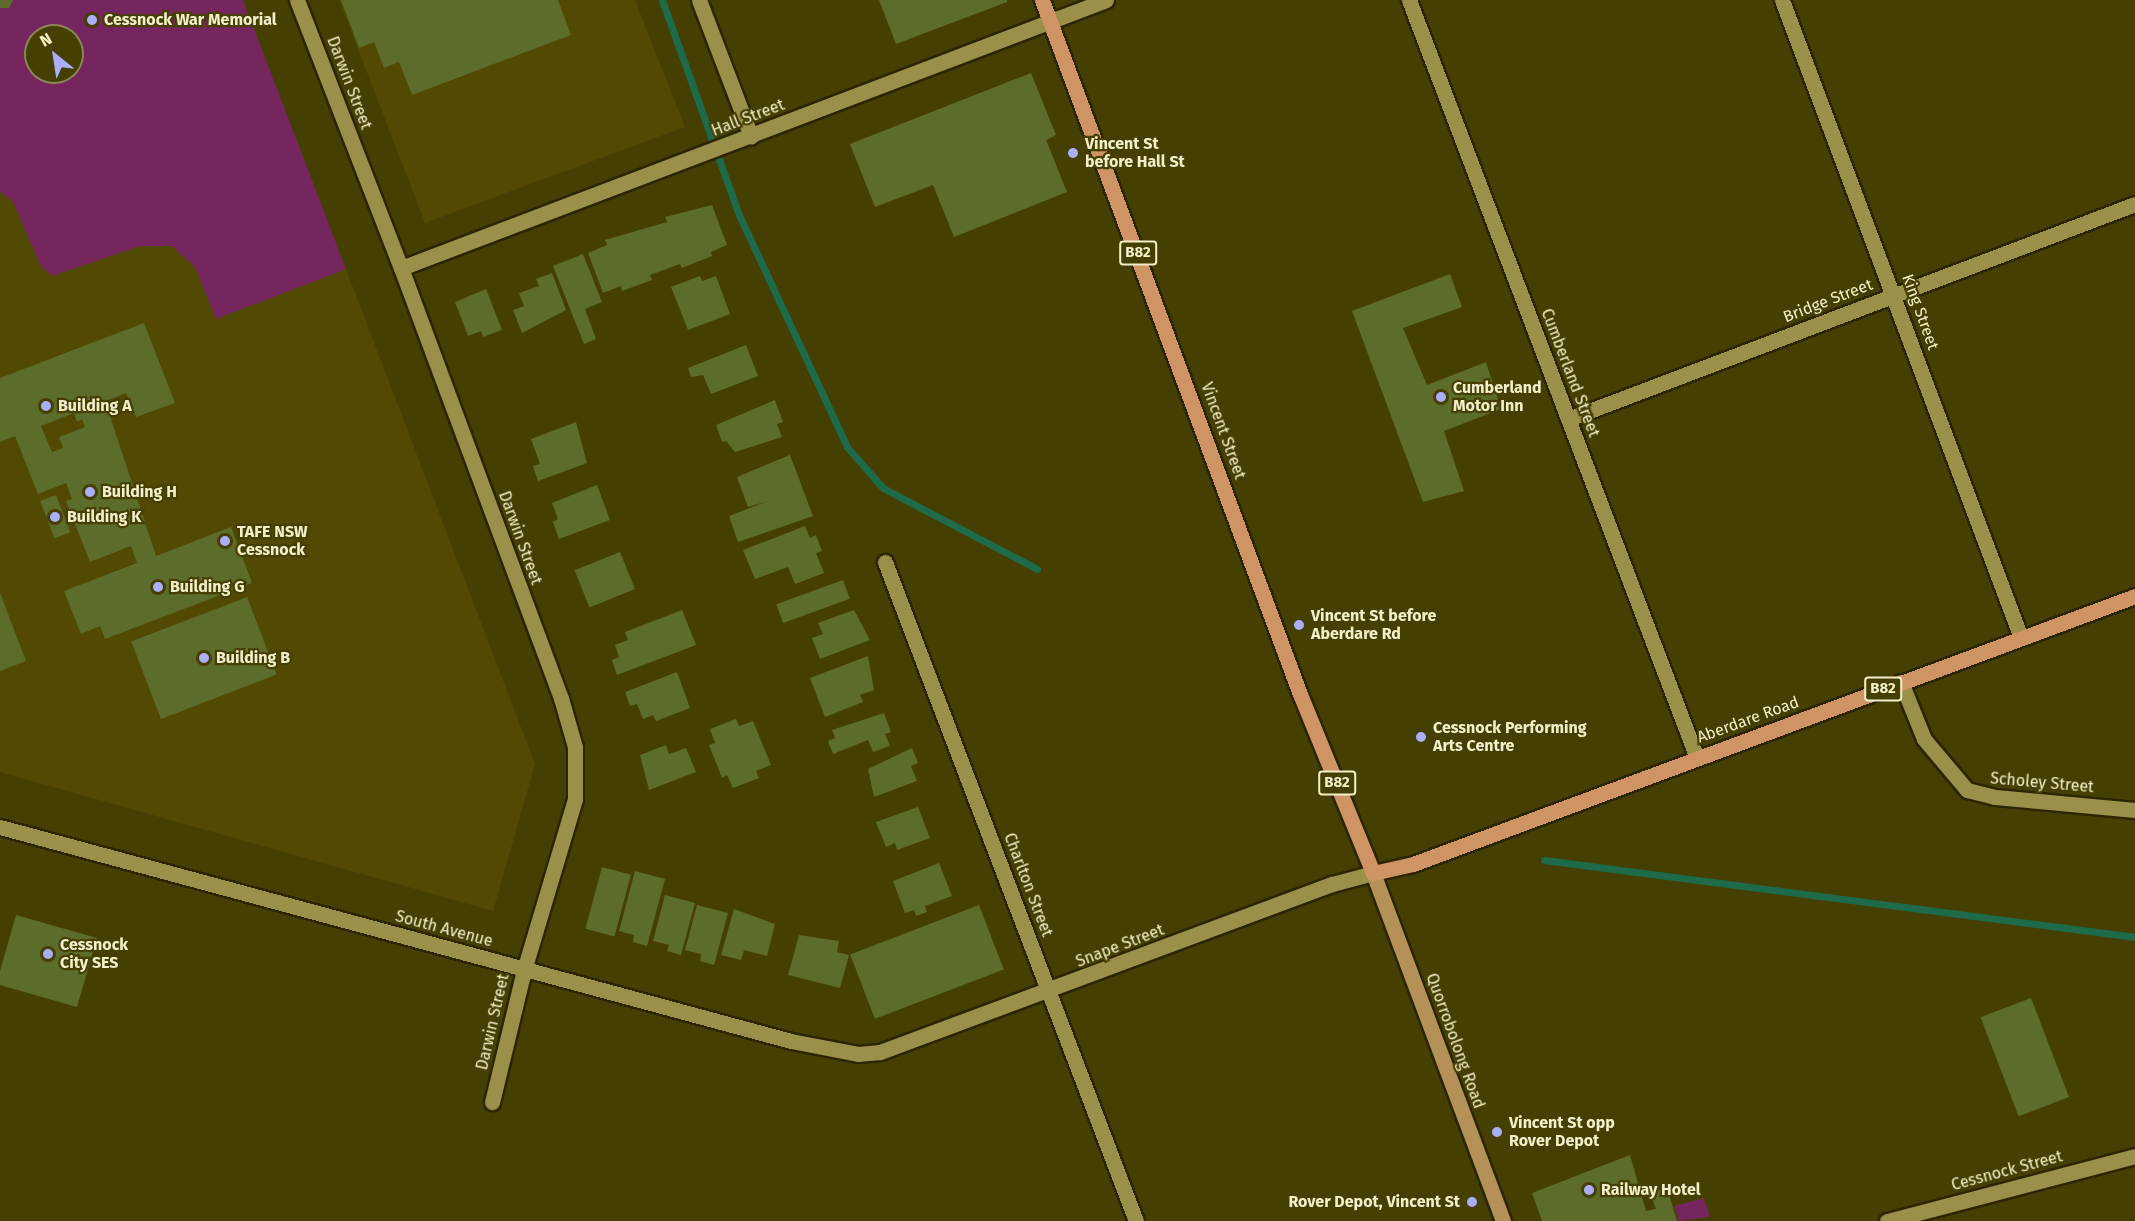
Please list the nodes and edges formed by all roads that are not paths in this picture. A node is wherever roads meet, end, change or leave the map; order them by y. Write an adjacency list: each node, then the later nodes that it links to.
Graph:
1 (297, 0): 10 (street, Darwin Street)
2 (699, 0): 8 (street)
3 (1042, 0): 7 (main road, Vincent Street / B82)
4 (1106, 0): 7 (street, Hall Street)
5 (1409, 0): 12 (street, Cumberland Street)
6 (1782, 0): 11 (street, King Street)
7 (1051, 21): 8 (street, Hall Street); 20 (main road, Vincent Street / B82)
8 (751, 136): 10 (street, Hall Street)
9 (2135, 204): 11 (street, Bridge Street)
10 (401, 267): 21 (street, Darwin Street)
11 (1894, 295): 12 (street, Bridge Street); 15 (street, King Street)
12 (1568, 419): 17 (street, Cumberland Street)
13 (885, 562): 22 (street, Charlton Street)
14 (2135, 596): 15 (main road, Aberdare Road / B82)
15 (2021, 638): 16 (main road, Aberdare Road / B82)
16 (1900, 682): 17 (main road, Aberdare Road / B82); 18 (street, Scholey Street)
17 (1697, 758): 20 (main road, Aberdare Road / B82)
18 (2135, 810)
19 (0, 827): 21 (street, South Avenue)
20 (1373, 873): 22 (street, Snape Street); 27 (street, Quorrobolong Road)
21 (524, 970): 23 (street, South Avenue); 24 (street, Darwin Street)
22 (1050, 992): 23 (street, Snape Street); 26 (street, Charlton Street)
23 (880, 1052)
24 (492, 1102)
25 (2135, 1156): 28 (street, Cessnock Street)
26 (1136, 1221)
27 (1503, 1221)
28 (1887, 1221)

